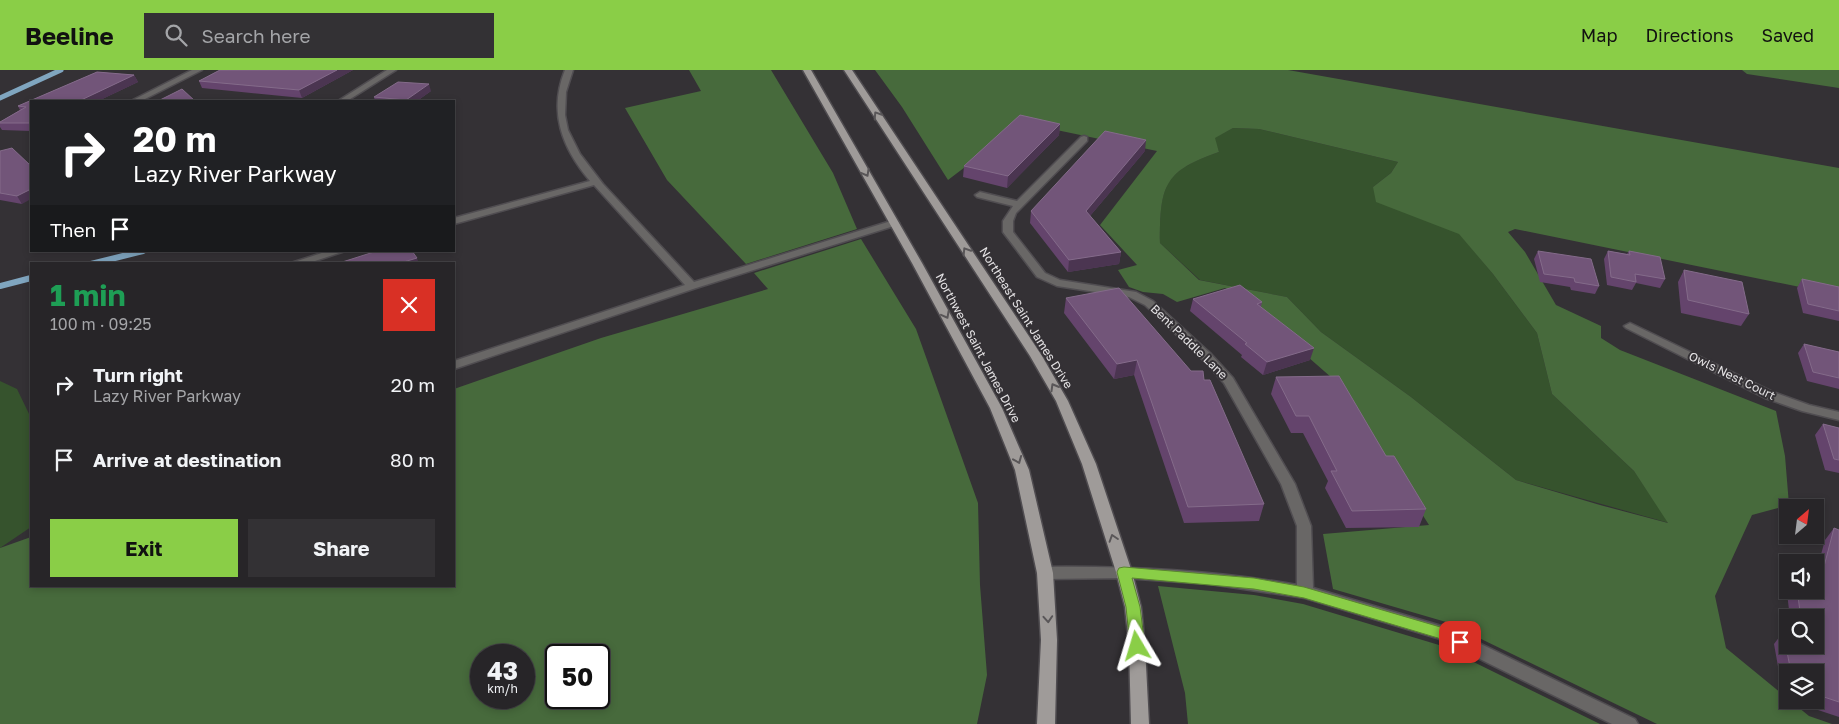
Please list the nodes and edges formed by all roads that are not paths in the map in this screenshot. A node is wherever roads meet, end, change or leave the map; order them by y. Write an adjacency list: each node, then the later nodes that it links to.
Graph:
1 (198, 70): 6 (street)
2 (392, 70): 7 (street)
3 (569, 70): 9 (street)
4 (807, 70): 13 (main road, Northwest Saint James Drive, one-way to 13)
5 (848, 70): 20 (main road, Northeast Saint James Drive, one-way to 5)
6 (137, 100)
7 (344, 100)
8 (1084, 138): 11 (street, Bent Paddle Lane)
9 (596, 182): 12 (street); 16 (street)
10 (980, 195): 11 (street)
11 (1020, 205): 22 (street, Bent Paddle Lane)
12 (455, 221)
13 (894, 223): 16 (street); 21 (main road, Northwest Saint James Drive, one-way to 21)
14 (336, 252): 15 (street)
15 (300, 262)
16 (692, 286): 18 (street)
17 (1630, 326): 19 (street, Owls Nest Court)
18 (455, 365)
19 (1839, 416)
20 (1124, 572): 21 (street); 22 (street); 24 (main road, Northeast Saint James Drive)
21 (1045, 573): 23 (main road, Northwest Saint James Drive, one-way to 23)
22 (1304, 592): 25 (street)
23 (1046, 724)
24 (1140, 724)
25 (1629, 724)

